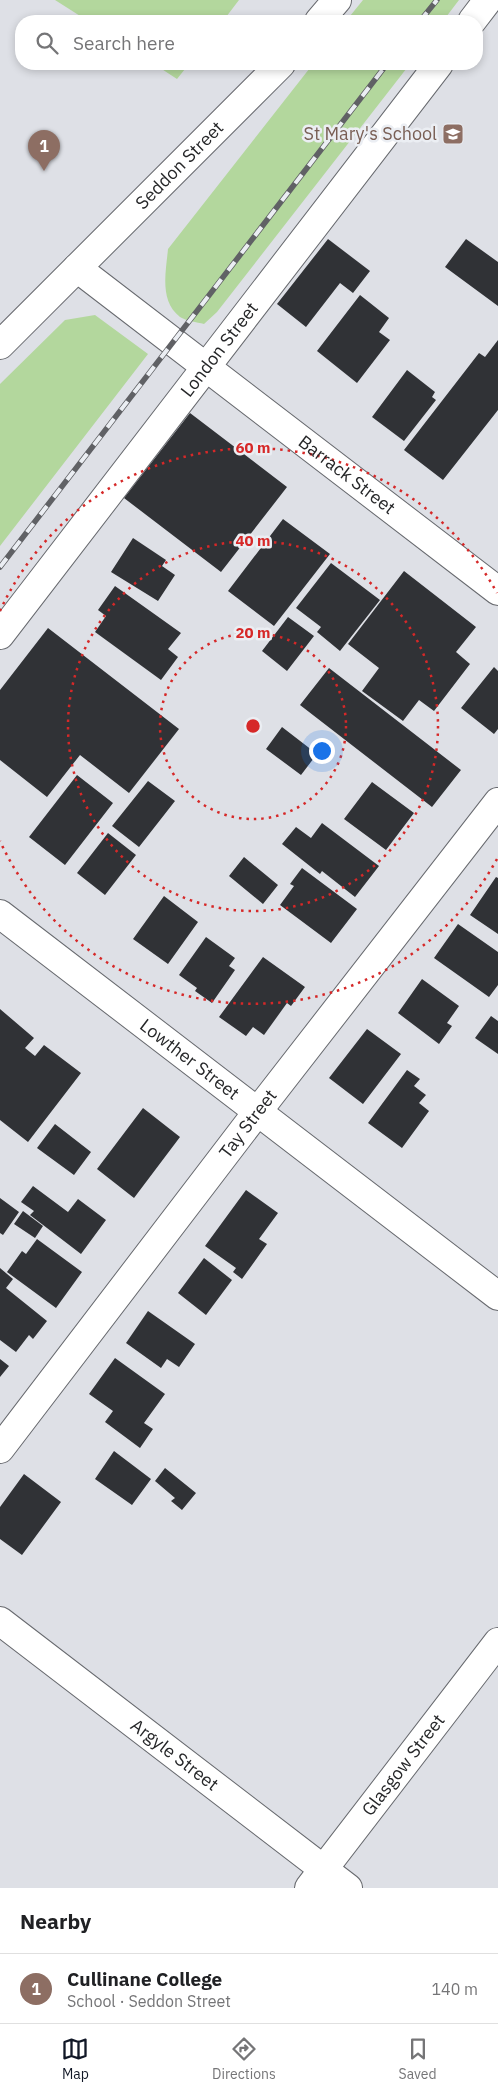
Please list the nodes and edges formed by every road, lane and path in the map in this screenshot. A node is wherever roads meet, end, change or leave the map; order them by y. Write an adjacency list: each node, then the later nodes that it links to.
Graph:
1 (337, 0): 3 (street)
2 (488, 0): 4 (street)
3 (324, 15)
4 (477, 15)
5 (275, 70): 7 (street, Seddon Street)
6 (435, 70): 9 (street, London Street)
7 (78, 268): 8 (street, Seddon Street); 9 (street, Barrack Street)
8 (0, 345)
9 (207, 367): 10 (street, Barrack Street); 11 (street, London Street)
10 (498, 591)
11 (0, 635)
12 (498, 802): 14 (street, Tay Street)
13 (0, 914): 14 (street, Lowther Street)
14 (258, 1111): 15 (street, Lowther Street); 16 (street, Tay Street)
15 (498, 1296)
16 (0, 1449)
17 (0, 1621): 19 (street, Argyle Street)
18 (498, 1642): 19 (street, Glasgow Street)
19 (317, 1878): 20 (street, Argyle Street)
20 (348, 1888)

